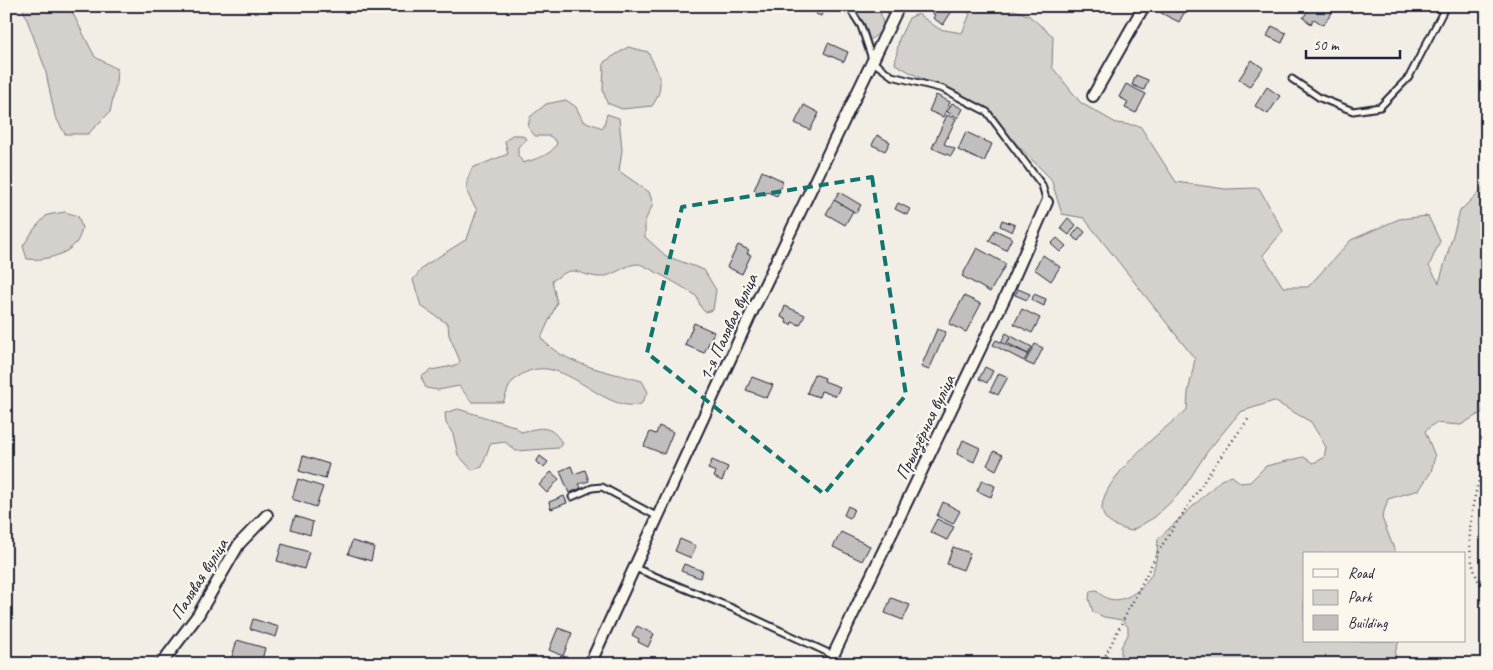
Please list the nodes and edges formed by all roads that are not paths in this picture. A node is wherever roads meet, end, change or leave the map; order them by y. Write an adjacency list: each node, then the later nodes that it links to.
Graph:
1 (848, 6): 5 (lane)
2 (899, 6): 5 (street, 1-я Палявая вуліца)
3 (1144, 6): 7 (street)
4 (1446, 6): 6 (lane)
5 (873, 62): 8 (lane); 11 (street, 1-я Палявая вуліца)
6 (1292, 79)
7 (1093, 96)
8 (1047, 202): 13 (street, Прыазёрная вуліца)
9 (572, 498): 11 (lane)
10 (267, 515): 14 (street, Палявая вуліца)
11 (658, 517): 12 (street, 1-я Палявая вуліца)
12 (635, 568): 13 (lane); 15 (street, 1-я Палявая вуліца)
13 (831, 659)
14 (162, 664)
15 (590, 664)

